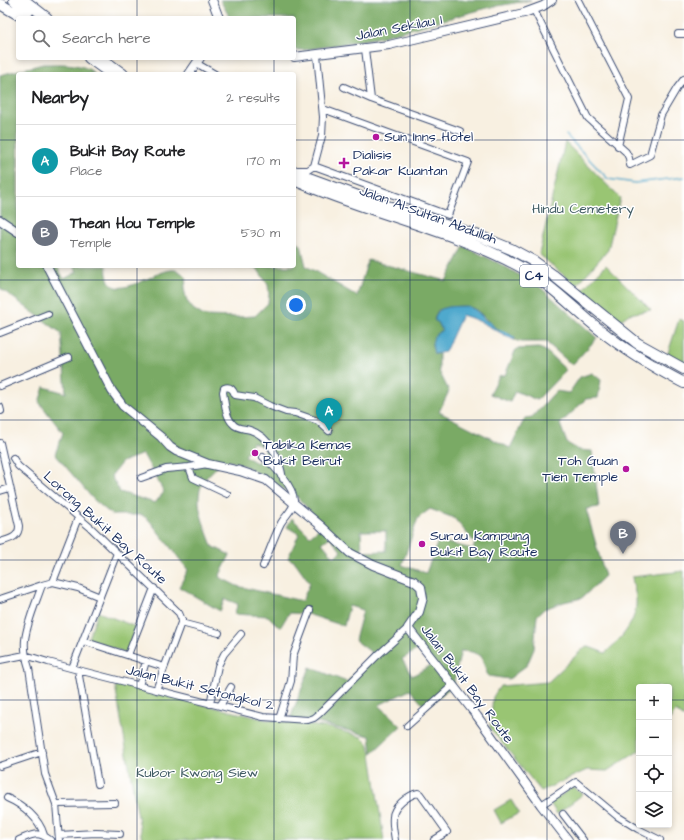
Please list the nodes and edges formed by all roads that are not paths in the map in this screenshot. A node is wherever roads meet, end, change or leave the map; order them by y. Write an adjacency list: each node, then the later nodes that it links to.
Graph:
1 (14, 0): 10 (main road)
2 (24, 0): 11 (main road)
3 (33, 0): 12 (main road)
4 (212, 0): 13 (street)
5 (552, 0): 8 (street, Jalan Sekilau 1)
6 (578, 0): 29 (street)
7 (0, 4): 9 (main road)
8 (534, 10): 14 (street, Jalan Sekilau 1); 29 (street)
9 (21, 16)
10 (34, 16)
11 (44, 16)
12 (51, 16)
13 (218, 16)
14 (365, 49): 15 (street, Jalan Sekilau 1); 26 (street)
15 (317, 55): 16 (street, Jalan Sekilau 1); 27 (street)
16 (296, 57)
17 (92, 60): 20 (main road)
18 (104, 60): 21 (main road)
19 (198, 61): 22 (street); 23 (street)
20 (108, 72)
21 (121, 72)
22 (190, 72)
23 (212, 72)
24 (684, 81): 29 (street)
25 (344, 87): 26 (street)
26 (371, 99): 28 (street)
27 (323, 109): 30 (street); 30 (street)
28 (460, 131)
29 (618, 146)
30 (314, 166): 31 (street)
31 (296, 170)
32 (296, 171): 40 (main road, Jalan Al-Sultan Abdullah / C4)
33 (296, 181): 41 (main road, Jalan Al-Sultan Abdullah / C4)
34 (0, 220): 35 (street)
35 (16, 231)
36 (48, 268): 47 (street, Jalan Bukit Bay Route)
37 (48, 314): 38 (street)
38 (0, 333)
39 (68, 357): 42 (street)
40 (684, 369)
41 (684, 383)
42 (0, 386)
43 (329, 431): 50 (street)
44 (0, 443): 51 (street)
45 (263, 457): 50 (street)
46 (13, 458): 55 (street, Lorong Bukit Bay Route)
47 (208, 464): 48 (street); 54 (street, Jalan Bukit Bay Route)
48 (189, 467): 49 (street); 53 (street)
49 (141, 478)
50 (283, 479): 54 (street)
51 (10, 488): 52 (street); 56 (street)
52 (0, 491)
53 (227, 494)
54 (294, 503): 58 (street); 66 (street, Jalan Bukit Bay Route)
55 (78, 518): 57 (street, Lorong Bukit Bay Route); 59 (street)
56 (0, 542)
57 (117, 553): 61 (street, Lorong Bukit Bay Route); 62 (street)
58 (263, 566)
59 (53, 582): 60 (street); 62 (street)
60 (42, 586): 63 (street); 70 (street)
61 (154, 588): 65 (street, Lorong Bukit Bay Route); 71 (street)
62 (100, 597): 69 (street)
63 (0, 599)
64 (310, 610): 82 (street)
65 (181, 620): 67 (street); 74 (street)
66 (408, 628): 76 (street, Jalan Bukit Bay Route); 82 (street, Jalan Bukit Setongkol 2)
67 (219, 633)
68 (241, 634): 80 (street)
69 (83, 641): 71 (street); 75 (street)
70 (25, 655): 72 (street); 75 (street, Jalan Bukit Setongkol 2); 84 (street)
71 (128, 655): 73 (street)
72 (0, 660)
73 (146, 661): 74 (street); 77 (street)
74 (164, 667): 79 (street)
75 (75, 669): 77 (street, Jalan Bukit Setongkol 2); 86 (street)
76 (453, 684): 83 (street); 90 (street, Jalan Bukit Bay Route)
77 (139, 686): 79 (street, Jalan Bukit Setongkol 2)
78 (230, 687): 81 (street)
79 (156, 690): 80 (street, Jalan Bukit Setongkol 2)
80 (210, 704): 81 (street, Jalan Bukit Setongkol 2)
81 (220, 706): 82 (street, Jalan Bukit Setongkol 2)
82 (279, 719)
83 (407, 726)
84 (42, 752): 85 (street); 89 (street)
85 (0, 766)
86 (98, 784)
87 (7, 798): 93 (street)
88 (115, 803): 89 (street)
89 (56, 804): 94 (street)
90 (541, 805): 99 (street, Jalan Bukit Bay Route); 101 (street)
91 (563, 814): 100 (street)
92 (120, 834): 94 (street)
93 (44, 835): 95 (street); 96 (street)
94 (59, 838)
95 (19, 840)
96 (50, 840)
97 (395, 840): 98 (street)
98 (434, 840)
99 (568, 840)
100 (583, 840)
101 (660, 840)

